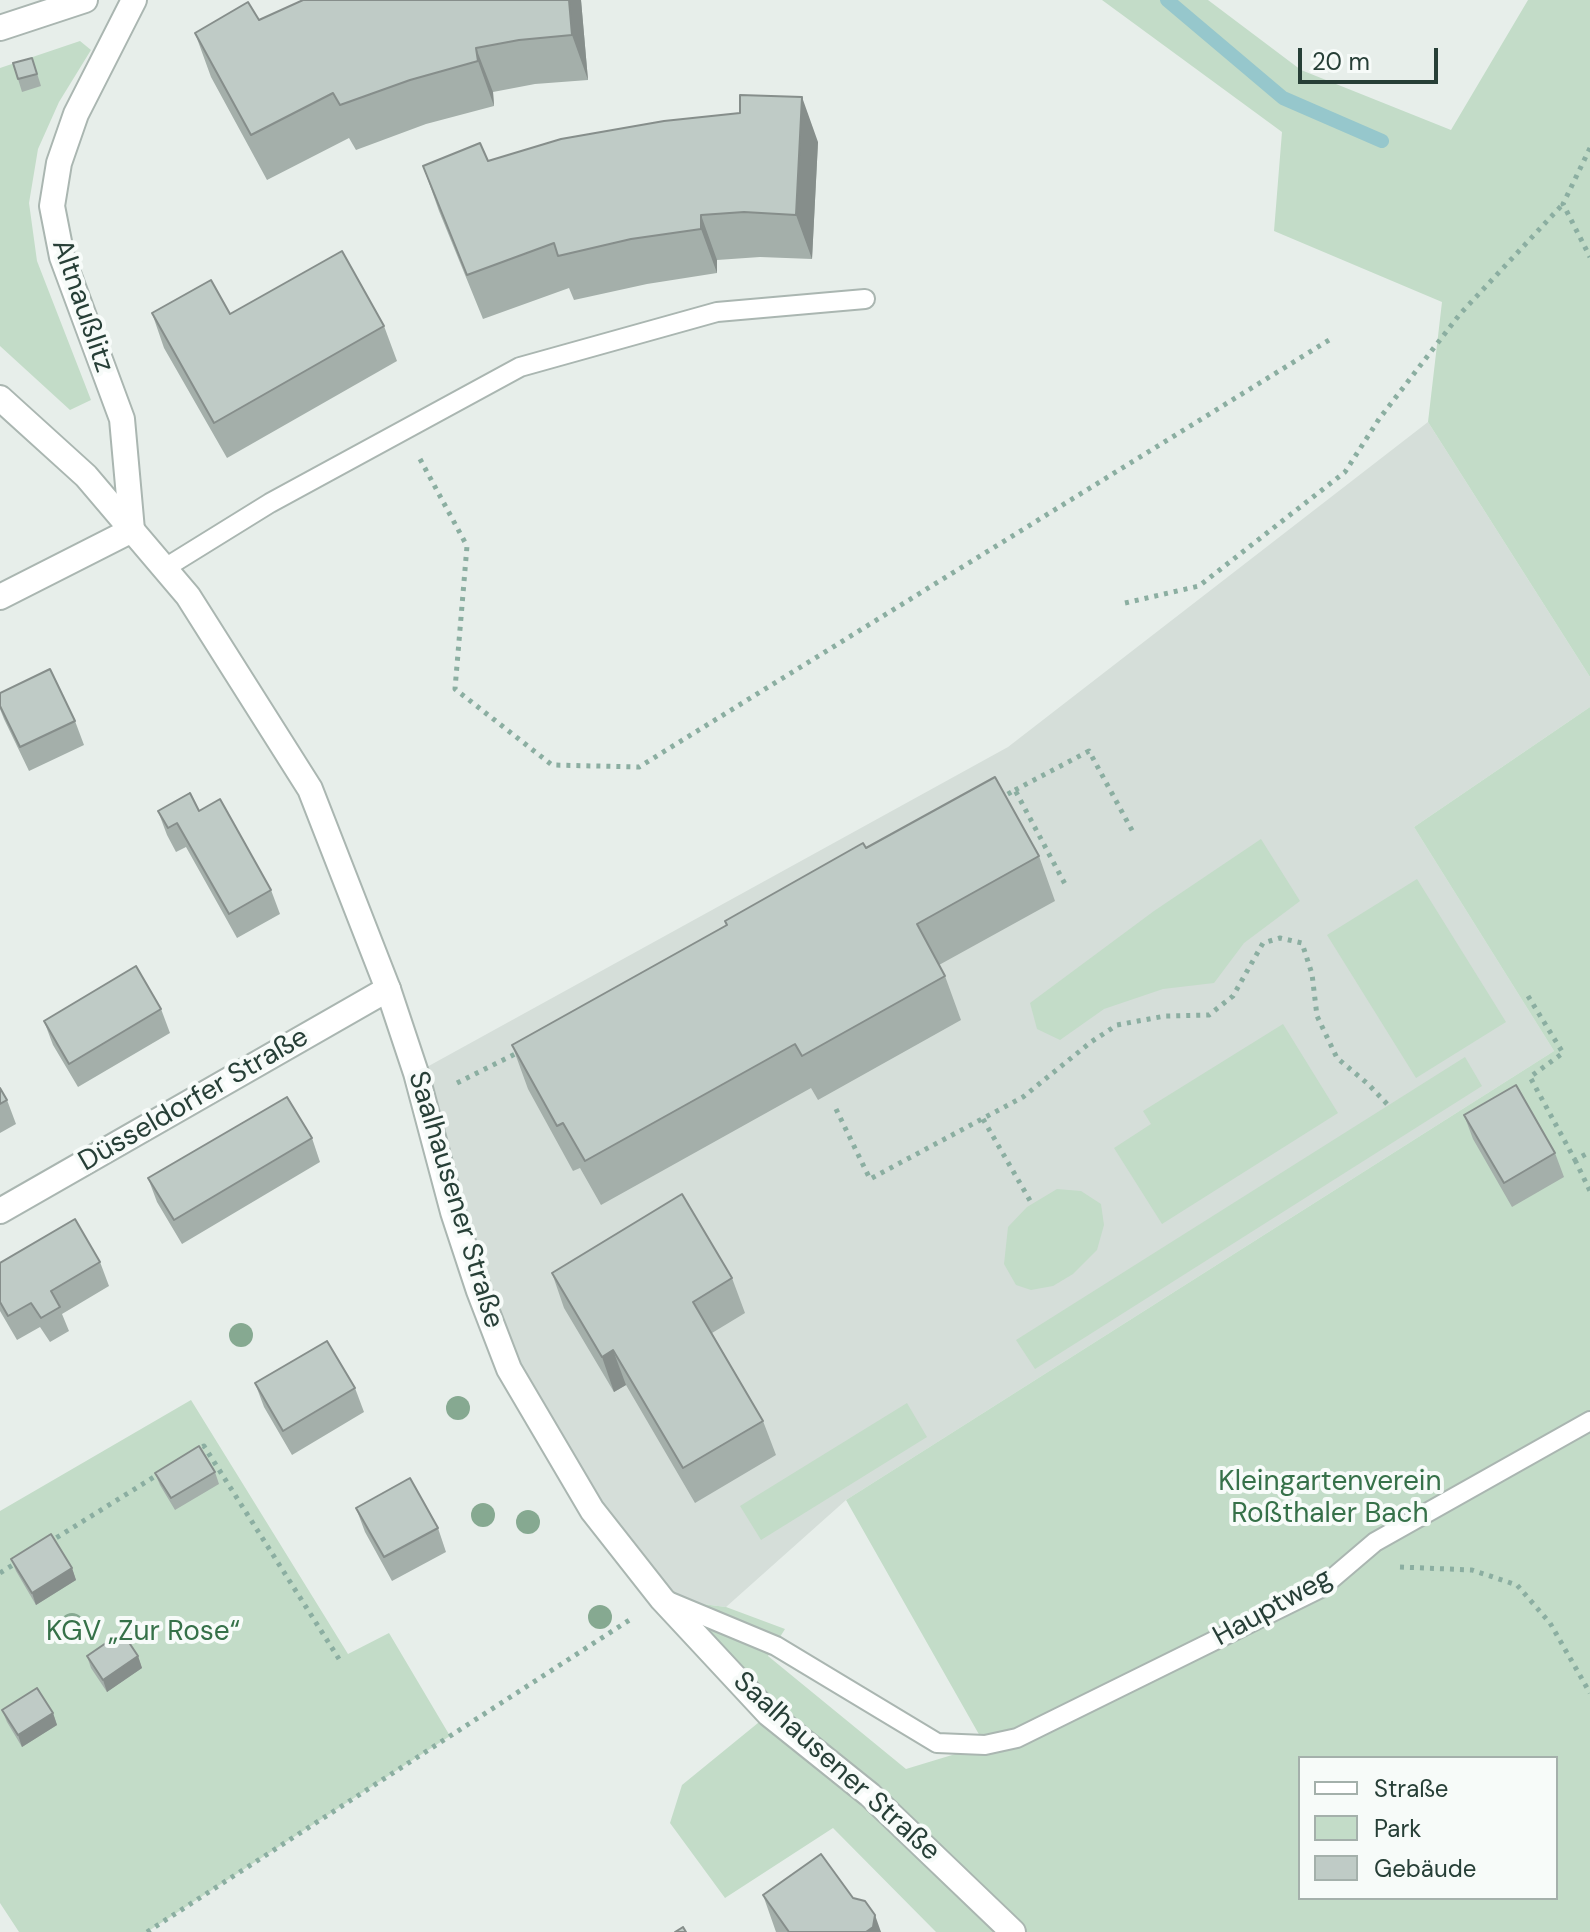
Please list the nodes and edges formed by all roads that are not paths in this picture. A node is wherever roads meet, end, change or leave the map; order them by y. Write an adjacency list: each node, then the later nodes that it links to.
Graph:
1 (85, 0): 3 (street)
2 (134, 0): 6 (street, Altnaußlitz)
3 (0, 28)
4 (865, 299): 7 (lane)
5 (0, 398): 6 (street, Saalhausener Straße)
6 (132, 530): 7 (street, Saalhausener Straße); 8 (street)
7 (165, 568): 9 (street, Saalhausener Straße)
8 (0, 597)
9 (388, 989): 10 (street, Düsseldorfer Straße); 12 (street, Saalhausener Straße)
10 (0, 1211)
11 (1590, 1421): 12 (lane, Hauptweg)
12 (662, 1599): 13 (street, Saalhausener Straße)
13 (1013, 1932)

